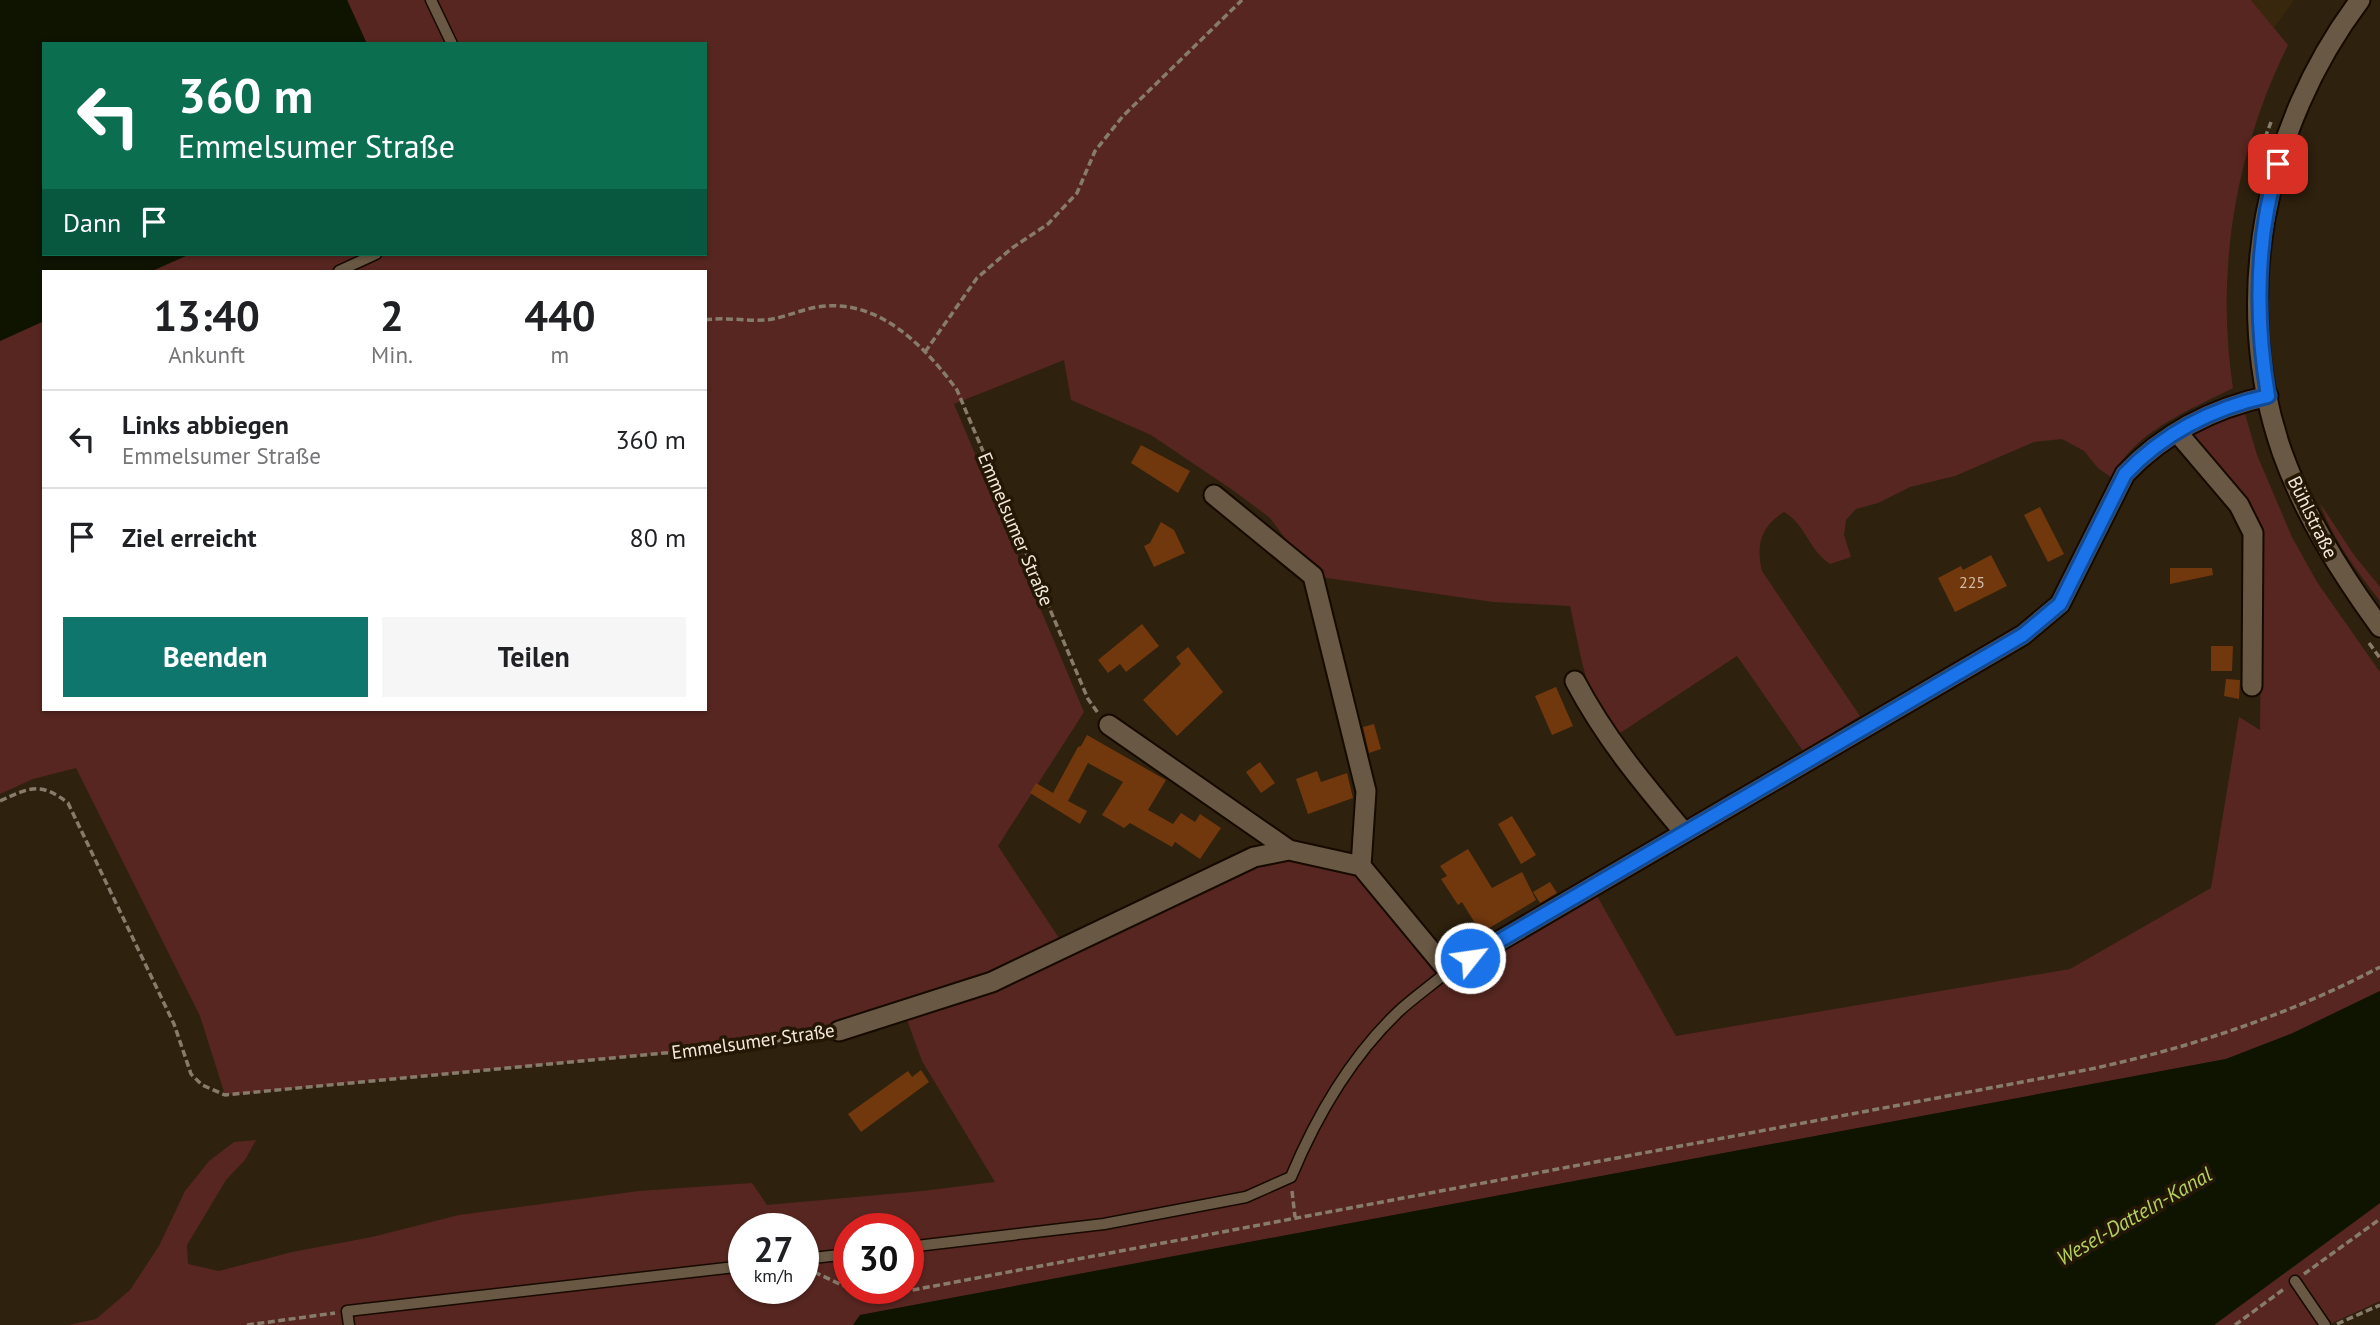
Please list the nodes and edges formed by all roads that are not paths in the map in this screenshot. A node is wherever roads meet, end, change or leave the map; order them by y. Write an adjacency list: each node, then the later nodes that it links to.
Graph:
1 (432, 0): 3 (lane)
2 (2360, 0): 6 (street)
3 (451, 42)
4 (372, 256): 5 (lane)
5 (341, 270)
6 (2268, 396): 7 (street); 9 (street, Bühlstraße)
7 (2177, 432): 11 (street); 13 (street)
8 (1214, 495): 15 (street)
9 (2380, 627)
10 (1576, 681): 13 (street)
11 (2252, 686)
12 (1109, 725): 14 (street, Emmelsumer Straße)
13 (1683, 831): 16 (street)
14 (1289, 849): 15 (street, Emmelsumer Straße); 17 (street, Emmelsumer Straße)
15 (1361, 866): 16 (street)
16 (1448, 971): 18 (lane)
17 (839, 1031)
18 (924, 1245)
19 (728, 1268): 21 (lane)
20 (2295, 1280): 22 (lane)
21 (349, 1325)
22 (2325, 1325)

